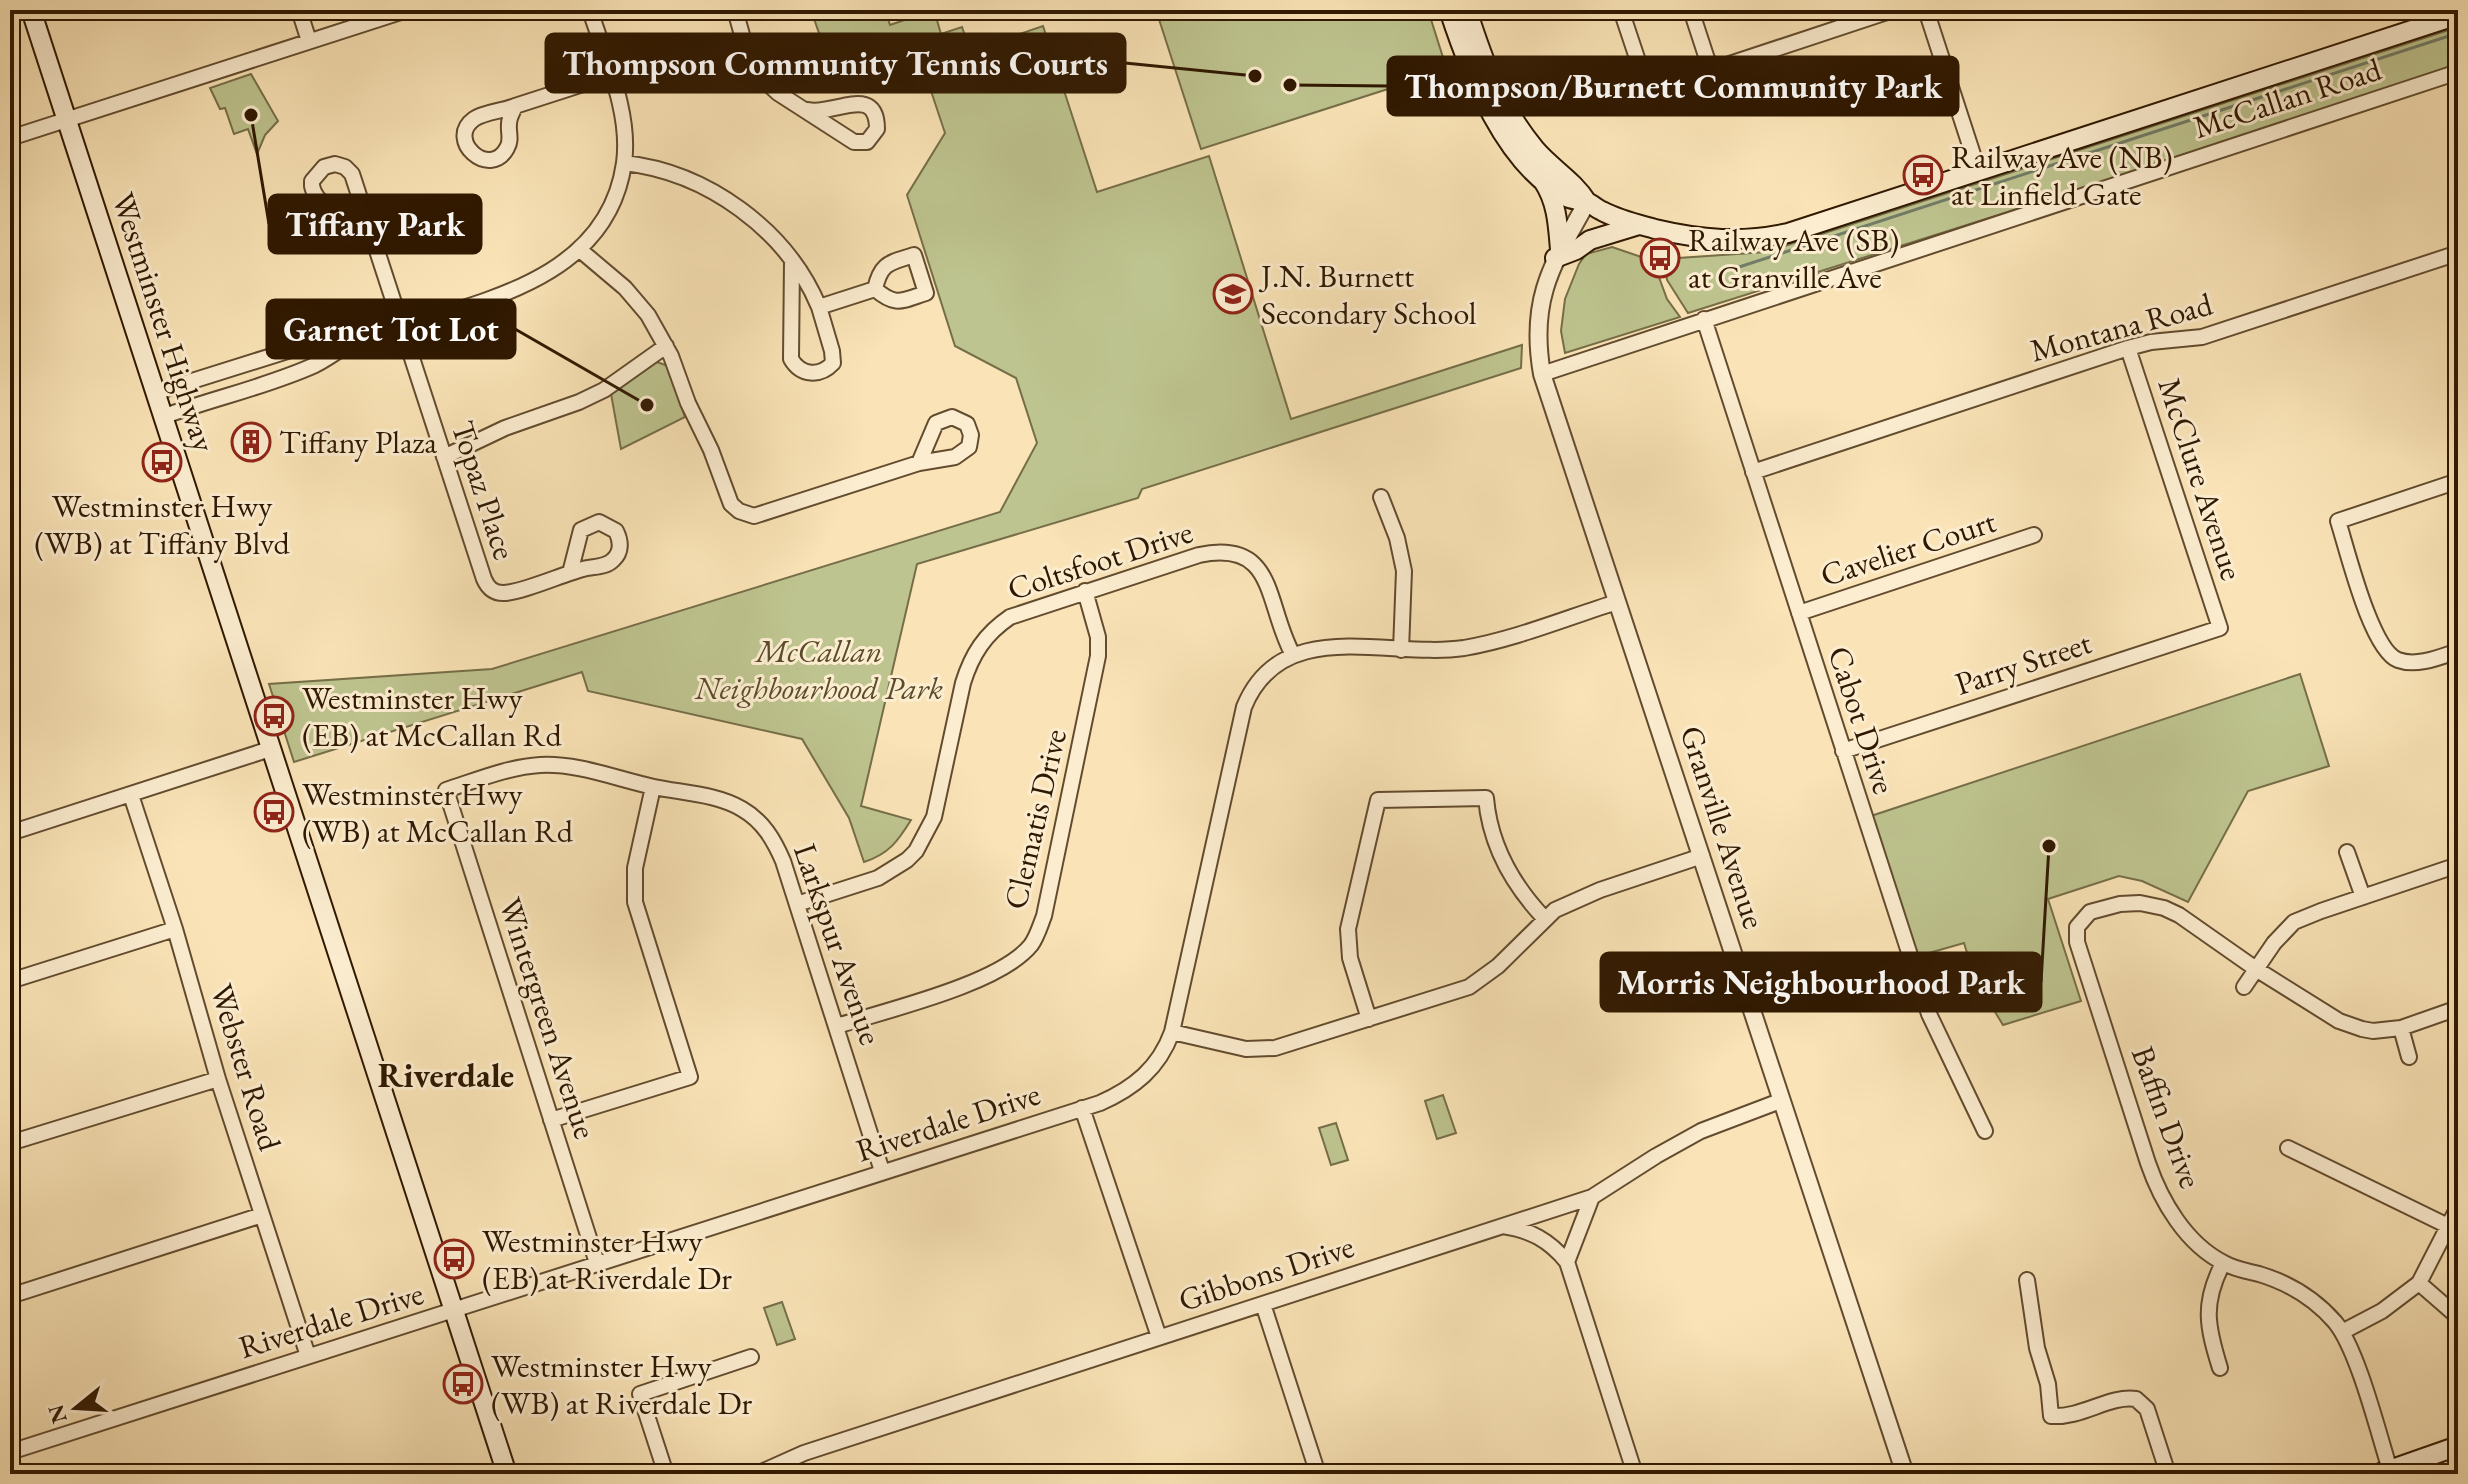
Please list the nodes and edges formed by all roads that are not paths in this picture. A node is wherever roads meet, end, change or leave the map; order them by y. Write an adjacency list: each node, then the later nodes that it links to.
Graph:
1 (31, 10): 19 (main road, Westminster Highway)
2 (299, 10): 13 (street)
3 (407, 10): 13 (street)
4 (590, 10): 16 (street)
5 (735, 10): 18 (street)
6 (1449, 10): 23 (main road)
7 (1467, 10): 24 (main road)
8 (1621, 10): 14 (street)
9 (1691, 10): 14 (street)
10 (1893, 10): 14 (street)
11 (1926, 10): 22 (street)
12 (2458, 15): 22 (main road)
13 (309, 41): 19 (street)
14 (1714, 68)
15 (2458, 72): 33 (street, McCallan Road)
16 (611, 75): 17 (street); 21 (street)
17 (515, 106)
18 (808, 110)
19 (66, 120): 20 (street); 39 (main road, Westminster Highway)
20 (10, 138)
21 (624, 163): 27 (street); 30 (street)
22 (1978, 170): 26 (main road)
23 (1542, 178): 24 (main road); 29 (main road)
24 (1587, 202): 26 (main road); 29 (street, Granville Avenue)
25 (366, 217): 34 (street, Topaz Place)
26 (1639, 225): 29 (main road)
27 (580, 250): 34 (street); 36 (street)
28 (2458, 253): 37 (street, Montana Road)
29 (1558, 254): 38 (street, Granville Avenue)
30 (792, 261): 32 (street); 32 (street)
31 (875, 289): 32 (street)
32 (819, 307)
33 (1704, 319): 38 (street, McCallan Road); 43 (street, Cabot Drive)
34 (401, 327): 35 (street); 41 (street, Topaz Place)
35 (354, 342): 39 (street); 40 (street)
36 (666, 346): 41 (street); 42 (street)
37 (2128, 348): 43 (street, Montana Road); 51 (street, McClure Avenue)
38 (1542, 374): 49 (street, Granville Avenue)
39 (157, 392): 40 (main road, Westminster Highway)
40 (165, 416): 55 (main road, Westminster Highway)
41 (444, 457): 47 (street, Topaz Place)
42 (919, 463)
43 (1753, 472): 50 (street, Cabot Drive)
44 (2458, 481): 53 (street)
45 (1381, 497): 52 (street)
46 (2034, 535): 50 (street, Cavelier Court)
47 (570, 573)
48 (1085, 591): 54 (street, Coltsfoot Drive); 65 (street, Coltsfoot Drive); 73 (street, Clematis Drive)
49 (1617, 602): 52 (street, Riverdale Drive); 62 (street, Granville Avenue)
50 (1799, 613): 56 (street, Cabot Drive)
51 (2220, 628): 56 (street, Parry Street)
52 (1401, 650): 54 (street, Riverdale Drive)
53 (2458, 651)
54 (1293, 655): 75 (street, Riverdale Drive)
55 (270, 749): 59 (street); 97 (main road, Westminster Highway)
56 (1843, 751): 81 (street, Cabot Drive)
57 (653, 787): 58 (street, Larkspur Avenue); 65 (street, Larkspur Avenue); 80 (street)
58 (446, 790): 80 (street, Wintergreen Avenue)
59 (131, 795): 60 (street); 67 (street, Webster Road)
60 (10, 833)
61 (2347, 852): 64 (street)
62 (1702, 856): 66 (street); 78 (street, Granville Avenue)
63 (2458, 865): 64 (street)
64 (2363, 897): 68 (street)
65 (797, 904): 73 (street, Larkspur Avenue)
66 (1544, 918): 72 (street); 72 (street)
67 (175, 929): 69 (street); 77 (street, Webster Road)
68 (2256, 969): 70 (street); 74 (street); 92 (street, Baffin Drive)
69 (10, 981)
70 (2244, 987)
71 (2458, 1008): 74 (street)
72 (1369, 1019): 75 (street)
73 (837, 1026): 84 (street, Larkspur Avenue)
74 (2401, 1028): 76 (street)
75 (1172, 1032): 79 (street, Riverdale Drive)
76 (2409, 1057)
77 (218, 1079): 82 (street); 87 (street, Webster Road)
78 (1780, 1101): 85 (street, Gibbons Drive); 112 (street, Granville Avenue)
79 (1082, 1108): 84 (street, Riverdale Drive); 100 (street)
80 (551, 1120): 91 (street, Wintergreen Avenue)
81 (1985, 1131)
82 (10, 1143)
83 (2288, 1148): 89 (street)
84 (882, 1171): 91 (street, Riverdale Drive)
85 (1592, 1197): 88 (street, Gibbons Drive); 90 (street)
86 (2458, 1207): 89 (street)
87 (262, 1215): 95 (street); 101 (street, Webster Road)
88 (1501, 1226): 90 (street); 96 (street, Gibbons Drive)
89 (2448, 1226): 94 (street)
90 (1567, 1262): 111 (street)
91 (597, 1263): 97 (street, Riverdale Drive)
92 (2223, 1263): 99 (street, Baffin Drive); 103 (street)
93 (2027, 1280): 113 (street)
94 (2419, 1283): 98 (street); 99 (street)
95 (10, 1296)
96 (1263, 1304): 100 (street, Gibbons Drive); 110 (street)
97 (453, 1311): 101 (street, Riverdale Drive); 107 (main road, Westminster Highway)
98 (2458, 1317)
99 (2342, 1332): 106 (street, Baffin Drive)
100 (1159, 1337): 109 (street, Gibbons Drive)
101 (308, 1356): 105 (street, Riverdale Drive)
102 (751, 1357): 108 (street)
103 (2220, 1368)
104 (2458, 1446): 106 (main road)
105 (10, 1452)
106 (2384, 1472)
107 (507, 1474)
108 (666, 1474)
109 (757, 1474)
110 (1318, 1474)
111 (1635, 1474)
112 (1905, 1474)
113 (2168, 1474)

